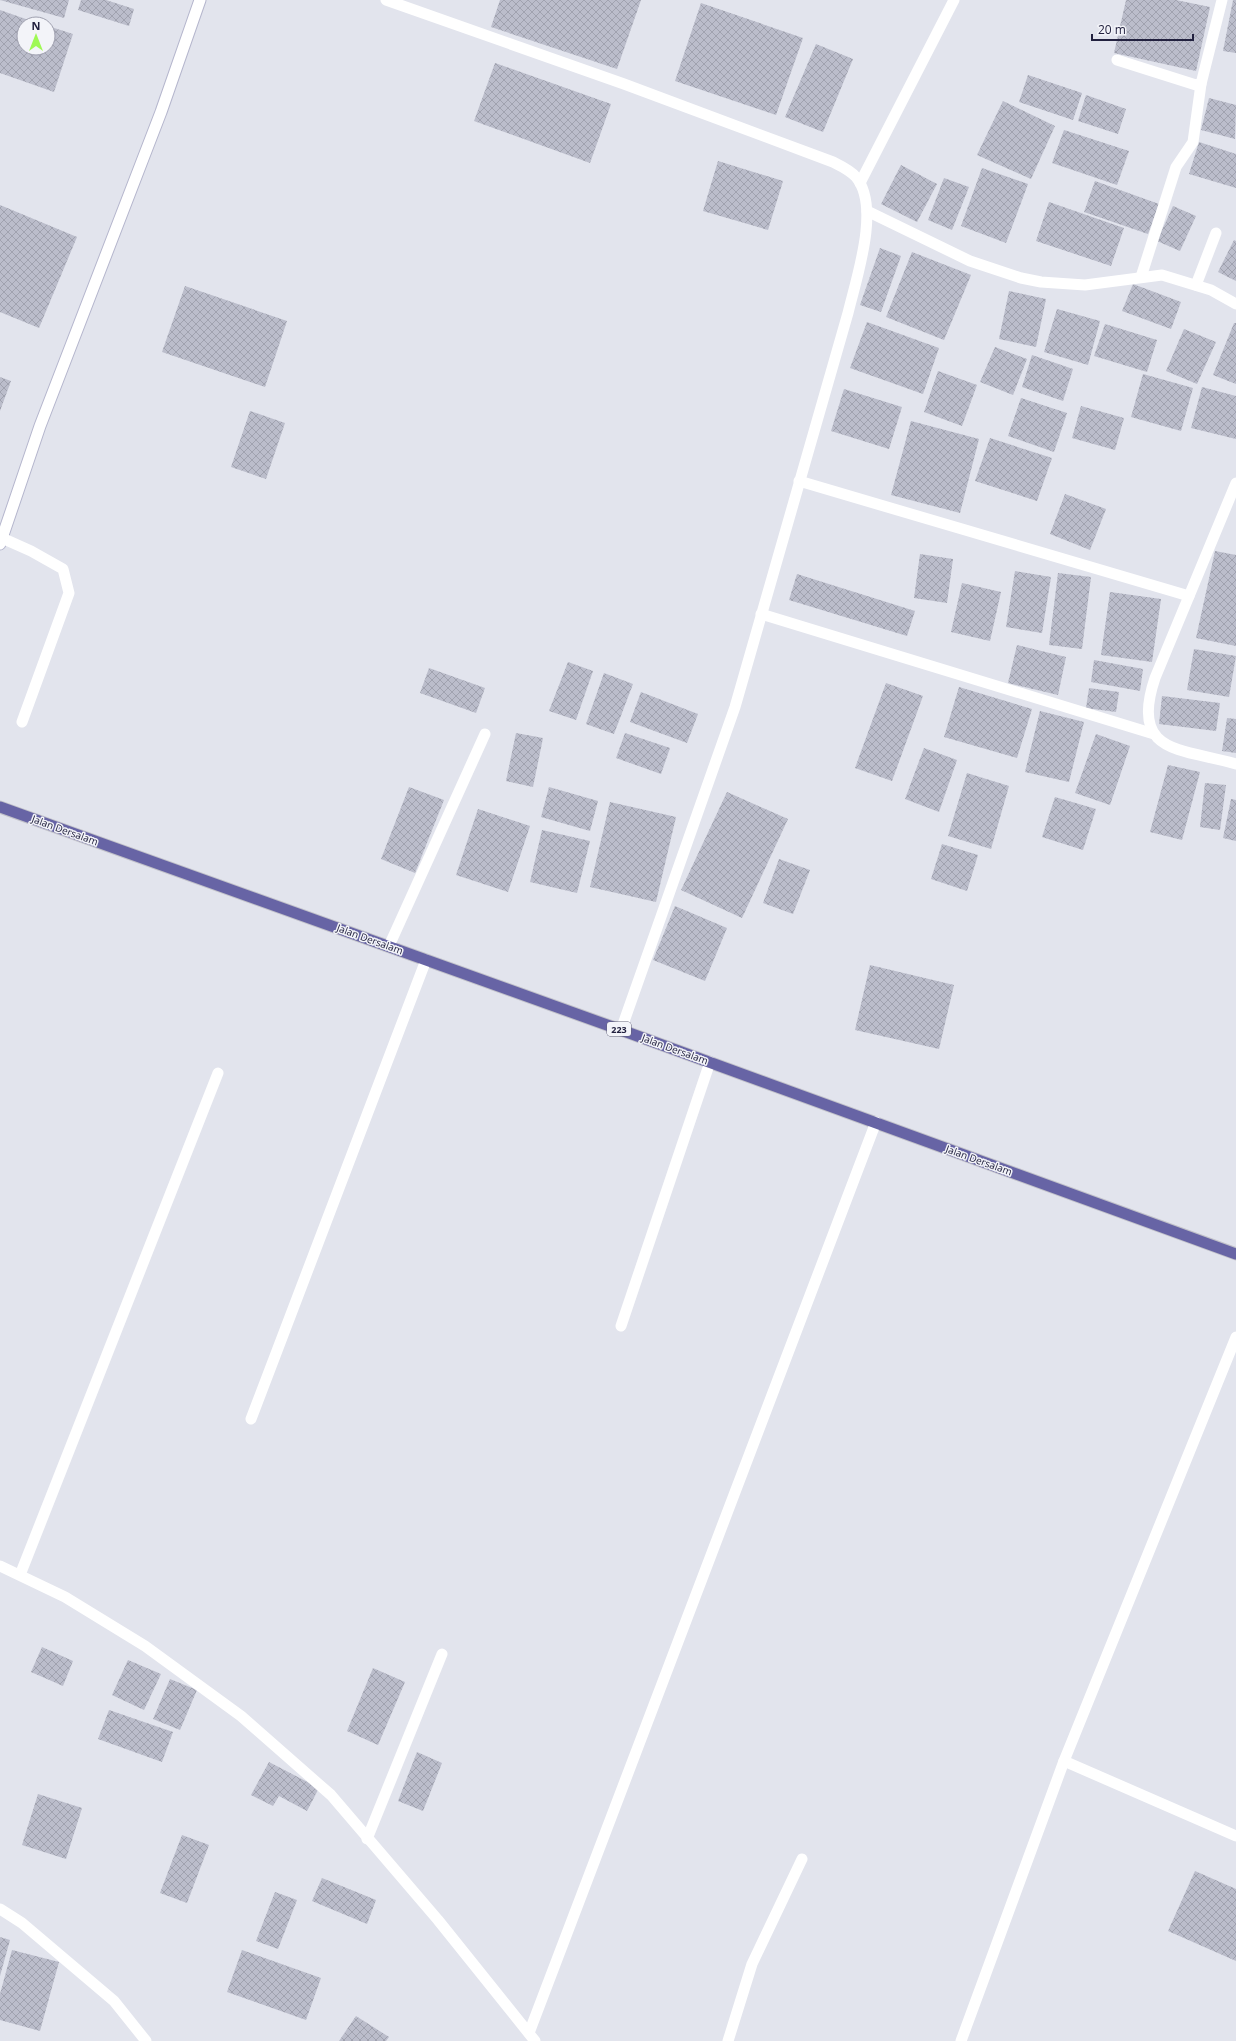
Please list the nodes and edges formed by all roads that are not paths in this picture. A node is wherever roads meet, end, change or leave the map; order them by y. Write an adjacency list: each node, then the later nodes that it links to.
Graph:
1 (200, 0): 15 (street)
2 (386, 0): 7 (street)
3 (954, 0): 7 (street)
4 (1222, 0): 6 (street)
5 (1117, 60): 6 (street)
6 (1201, 84): 10 (street)
7 (860, 183): 8 (street)
8 (867, 211): 10 (street); 13 (street)
9 (1216, 233): 11 (street)
10 (1141, 277): 11 (street)
11 (1196, 285): 12 (street)
12 (1236, 304)
13 (799, 481): 16 (street); 17 (street)
14 (1236, 483): 16 (street)
15 (1, 541): 18 (street)
16 (1189, 596): 20 (street)
17 (761, 614): 20 (street); 25 (street)
18 (22, 722)
19 (485, 734): 23 (street)
20 (1154, 734): 21 (street)
21 (1236, 764)
22 (0, 807): 23 (main road, Jalan Dersalam / 223)
23 (389, 946): 24 (main road, Jalan Dersalam / 223)
24 (426, 960): 25 (main road, Jalan Dersalam / 223); 32 (street)
25 (621, 1030): 26 (main road, Jalan Dersalam / 223)
26 (710, 1062): 28 (main road, Jalan Dersalam / 223); 30 (street)
27 (218, 1073): 34 (street)
28 (876, 1122): 29 (main road, Jalan Dersalam / 223); 41 (street)
29 (1236, 1254)
30 (621, 1326)
31 (1236, 1337): 36 (street)
32 (251, 1419)
33 (0, 1566): 34 (street)
34 (20, 1575): 38 (street)
35 (442, 1654): 38 (street)
36 (1064, 1761): 37 (street); 44 (street)
37 (1236, 1836)
38 (367, 1839): 41 (street)
39 (802, 1859): 43 (street)
40 (0, 1909): 42 (street)
41 (532, 2037)
42 (146, 2041)
43 (728, 2041)
44 (961, 2041)

